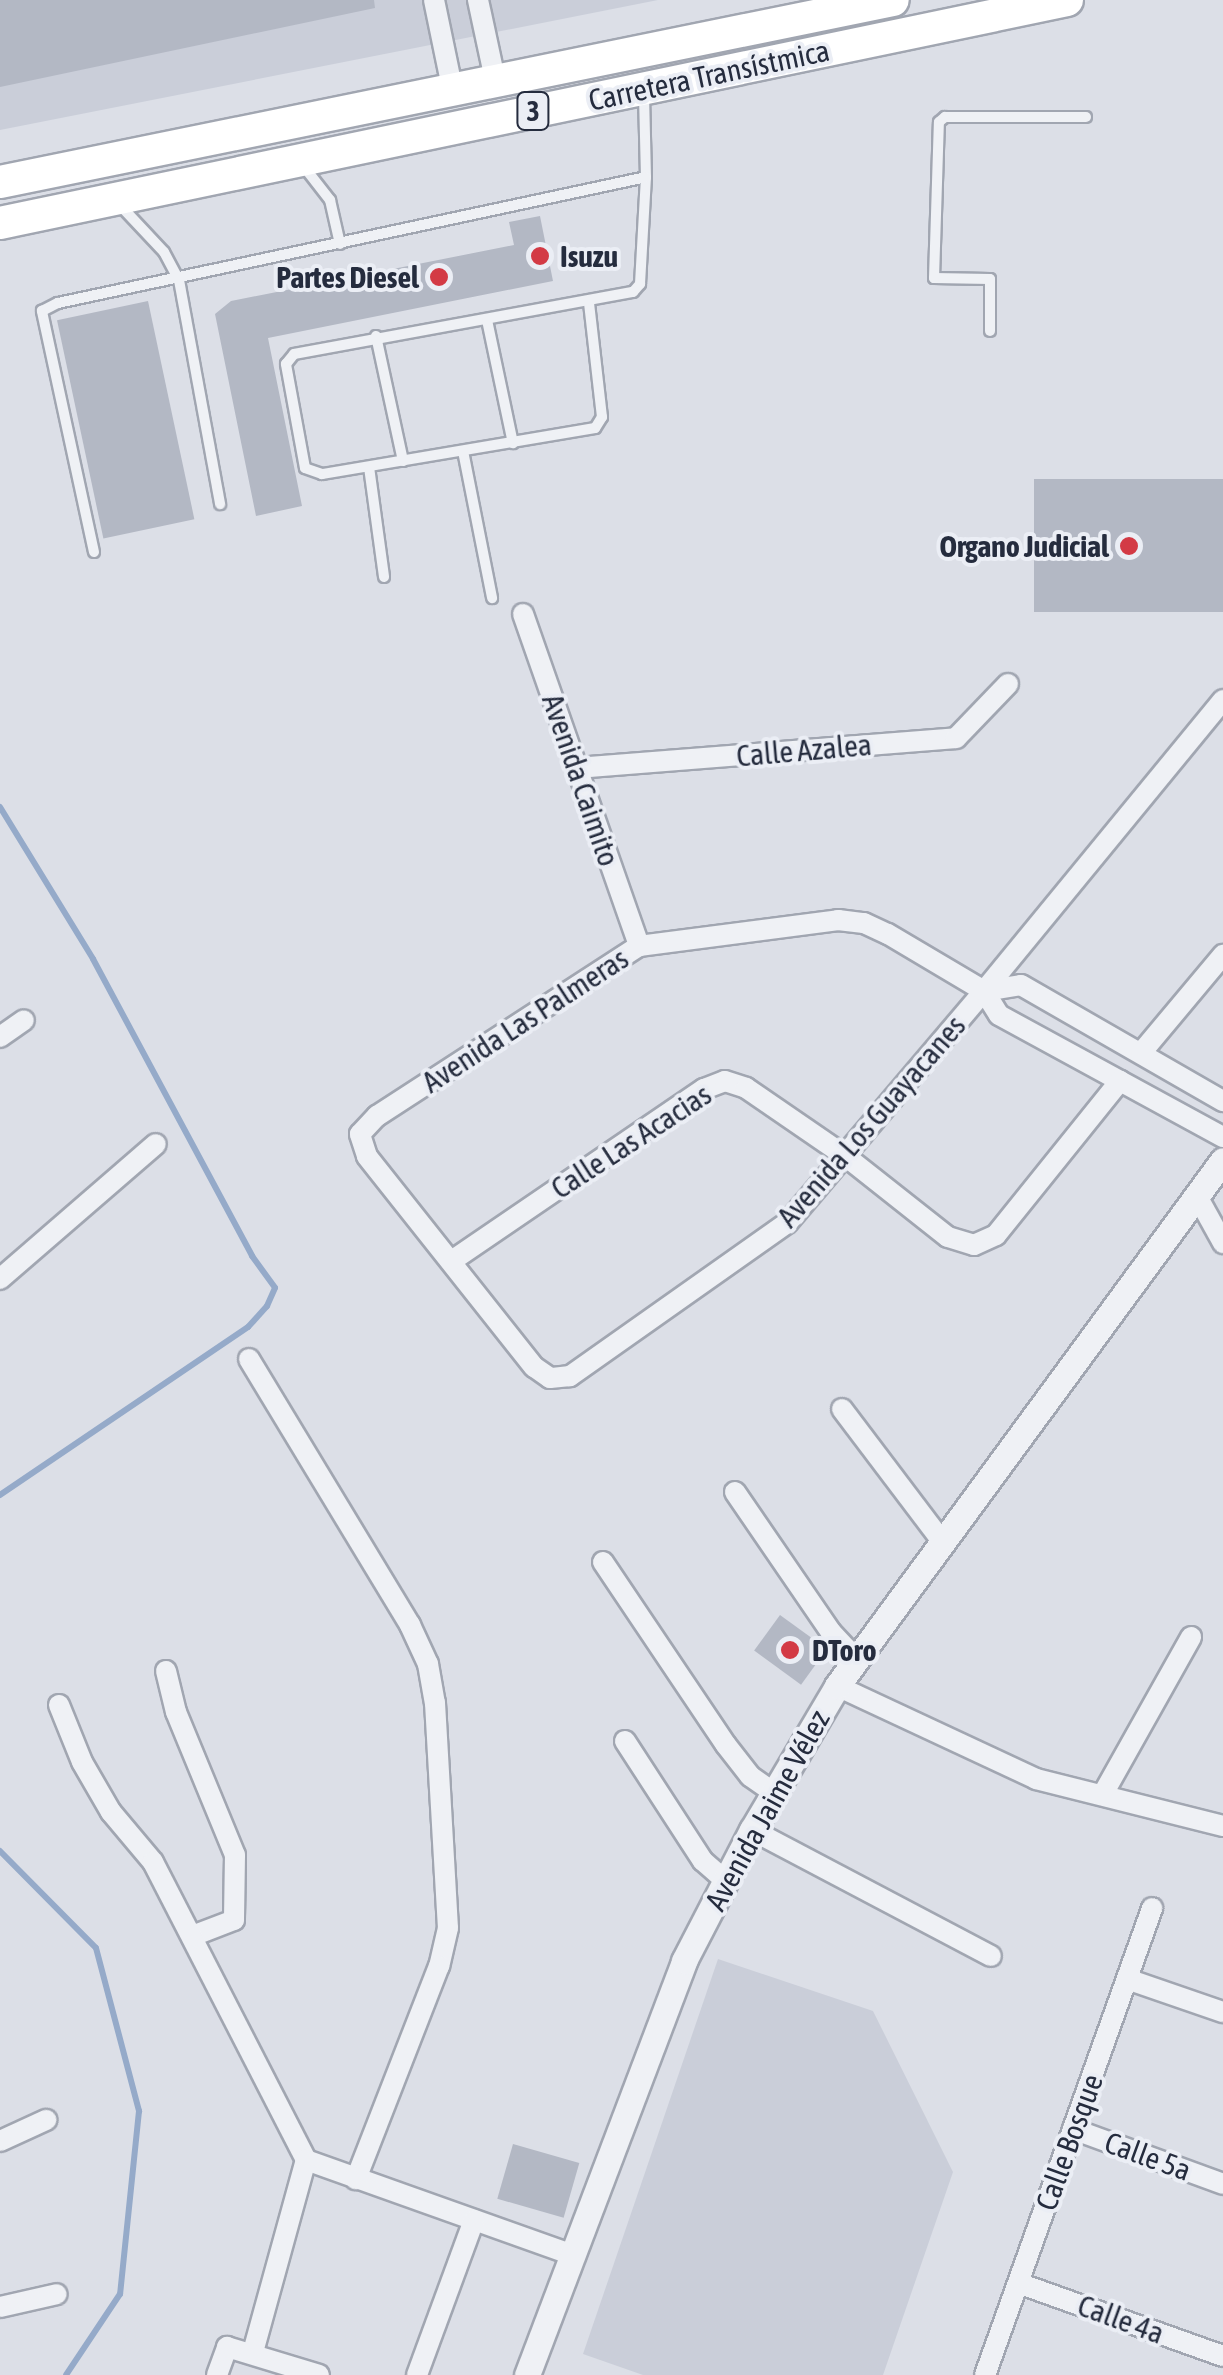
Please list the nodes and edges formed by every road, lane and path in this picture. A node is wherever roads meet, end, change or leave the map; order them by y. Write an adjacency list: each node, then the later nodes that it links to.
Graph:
1 (434, 0): 6 (street)
2 (478, 0): 5 (street)
3 (893, 0): 5 (main road, Carretera Transístmica / 3)
4 (1067, 0): 7 (main road, Carretera Transístmica / 3)
5 (495, 79): 6 (main road, Carretera Transístmica / 3)
6 (452, 87): 11 (main road, Carretera Transístmica / 3)
7 (644, 88): 9 (main road, Carretera Transístmica / 3); 10 (lane)
8 (1086, 117): 18 (lane)
9 (296, 161): 12 (main road, Carretera Transístmica / 3); 14 (lane)
10 (646, 177): 14 (lane); 16 (lane)
11 (0, 182)
12 (114, 199): 13 (main road, Carretera Transístmica / 3); 15 (lane)
13 (0, 223)
14 (340, 244): 15 (lane)
15 (179, 280): 24 (lane); 25 (lane)
16 (590, 303): 17 (lane); 20 (lane)
17 (487, 320): 19 (lane); 20 (lane)
18 (990, 331)
19 (376, 336): 22 (lane); 23 (lane)
20 (513, 443): 21 (lane)
21 (463, 452): 22 (lane); 27 (lane)
22 (403, 461): 23 (lane)
23 (369, 467): 26 (lane)
24 (220, 504)
25 (94, 552)
26 (384, 576)
27 (492, 598)
28 (523, 614): 31 (street, Avenida Caimito)
29 (1008, 684): 31 (street, Calle Azalea)
30 (1223, 700): 34 (street, Avenida Los Guayacanes)
31 (577, 768): 32 (street, Avenida Caimito)
32 (639, 946): 34 (street, Avenida Las Palmeras); 40 (street, Avenida Las Palmeras)
33 (1223, 955): 37 (street)
34 (984, 991): 37 (street, Avenida Las Palmeras); 38 (street, Avenida Las Palmeras); 43 (street, Avenida Los Guayacanes)
35 (24, 1020): 36 (street)
36 (0, 1037)
37 (1141, 1053): 39 (street, Avenida Las Palmeras)
38 (1120, 1081): 41 (street, Avenida Las Palmeras); 43 (street, Calle Las Acacias)
39 (1223, 1102)
40 (360, 1134): 47 (street, Avenida Los Guayacanes)
41 (1223, 1137)
42 (156, 1144): 48 (street)
43 (844, 1155): 47 (street, Calle Las Acacias); 47 (street, Avenida Los Guayacanes)
44 (1223, 1160): 45 (street, Avenida Jaime Vélez)
45 (1197, 1196): 46 (street); 52 (street, Avenida Jaime Vélez)
46 (1223, 1242)
47 (452, 1260)
48 (0, 1279)
49 (249, 1360): 74 (street)
50 (842, 1409): 52 (street)
51 (735, 1492): 55 (street)
52 (940, 1540): 55 (street, Avenida Jaime Vélez)
53 (604, 1562): 60 (street)
54 (1191, 1637): 61 (street)
55 (856, 1658): 57 (street, Avenida Jaime Vélez)
56 (166, 1671): 66 (street)
57 (837, 1686): 60 (street, Avenida Jaime Vélez); 61 (street)
58 (58, 1704): 66 (street)
59 (625, 1741): 64 (street)
60 (774, 1793): 63 (street, Avenida Jaime Vélez)
61 (1103, 1794): 62 (street)
62 (1223, 1826)
63 (752, 1830): 64 (street, Avenida Jaime Vélez); 67 (street)
64 (726, 1881): 77 (street, Avenida Jaime Vélez)
65 (1152, 1908): 68 (street, Calle Bosque)
66 (192, 1936): 73 (street)
67 (991, 1956)
68 (1127, 1979): 69 (street); 71 (street, Calle Bosque)
69 (1223, 2012)
70 (46, 2120): 72 (street)
71 (1073, 2129): 75 (street, Calle 5a); 78 (street, Calle Bosque)
72 (0, 2141)
73 (306, 2160): 74 (street); 81 (street)
74 (356, 2180): 76 (street)
75 (1223, 2184)
76 (474, 2220): 77 (street); 86 (street)
77 (573, 2255): 87 (street, Avenida Jaime Vélez)
78 (1018, 2282): 82 (street, Calle 4a); 88 (street, Calle Bosque)
79 (57, 2294): 80 (street)
80 (0, 2307)
81 (253, 2352): 83 (street); 84 (street)
82 (1223, 2356)
83 (291, 2370): 85 (street)
84 (217, 2375)
85 (319, 2375)
86 (416, 2375)
87 (527, 2375)
88 (985, 2375)

